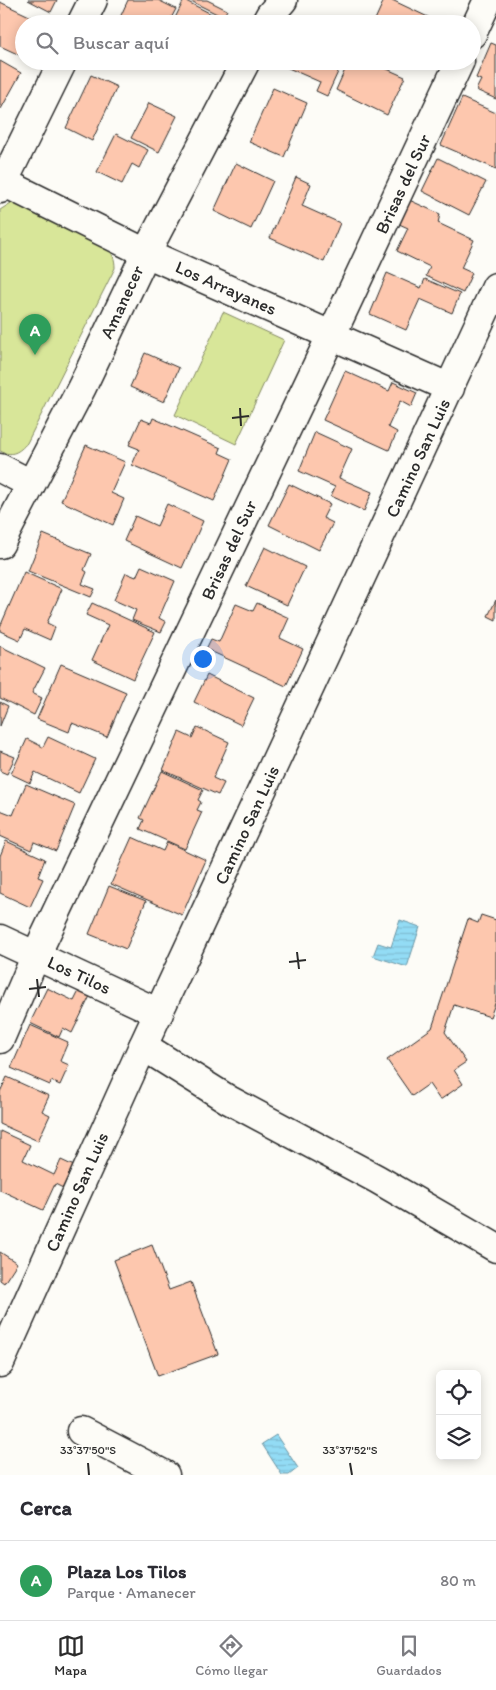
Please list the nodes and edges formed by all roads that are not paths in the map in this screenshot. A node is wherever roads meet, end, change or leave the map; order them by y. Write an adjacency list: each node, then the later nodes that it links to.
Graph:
1 (93, 0): 4 (street)
2 (283, 0): 5 (street)
3 (488, 0): 6 (street)
4 (86, 15)
5 (270, 15)
6 (481, 15)
7 (59, 70): 10 (street)
8 (241, 70): 11 (street, Amanecer)
9 (456, 70): 13 (street, Brisas del Sur)
10 (2, 186): 11 (street, Los Arrayanes)
11 (146, 252): 13 (street, Los Arrayanes); 16 (street, Amanecer)
12 (496, 288): 14 (street, Camino San Luis)
13 (332, 334): 14 (street, Los Arrayanes); 19 (street, Brisas del Sur)
14 (450, 388): 20 (street, Camino San Luis)
15 (0, 468): 16 (street)
16 (31, 484): 17 (street, Amanecer)
17 (0, 544)
18 (0, 938): 19 (street, Los Tilos)
19 (36, 955): 20 (street, Los Tilos); 21 (street, Brisas del Sur)
20 (159, 1013): 22 (street, Camino San Luis)
21 (0, 1038)
22 (143, 1046): 23 (street); 24 (street, Camino San Luis)
23 (496, 1248)
24 (0, 1363)
25 (81, 1430): 26 (street)
26 (165, 1475)

